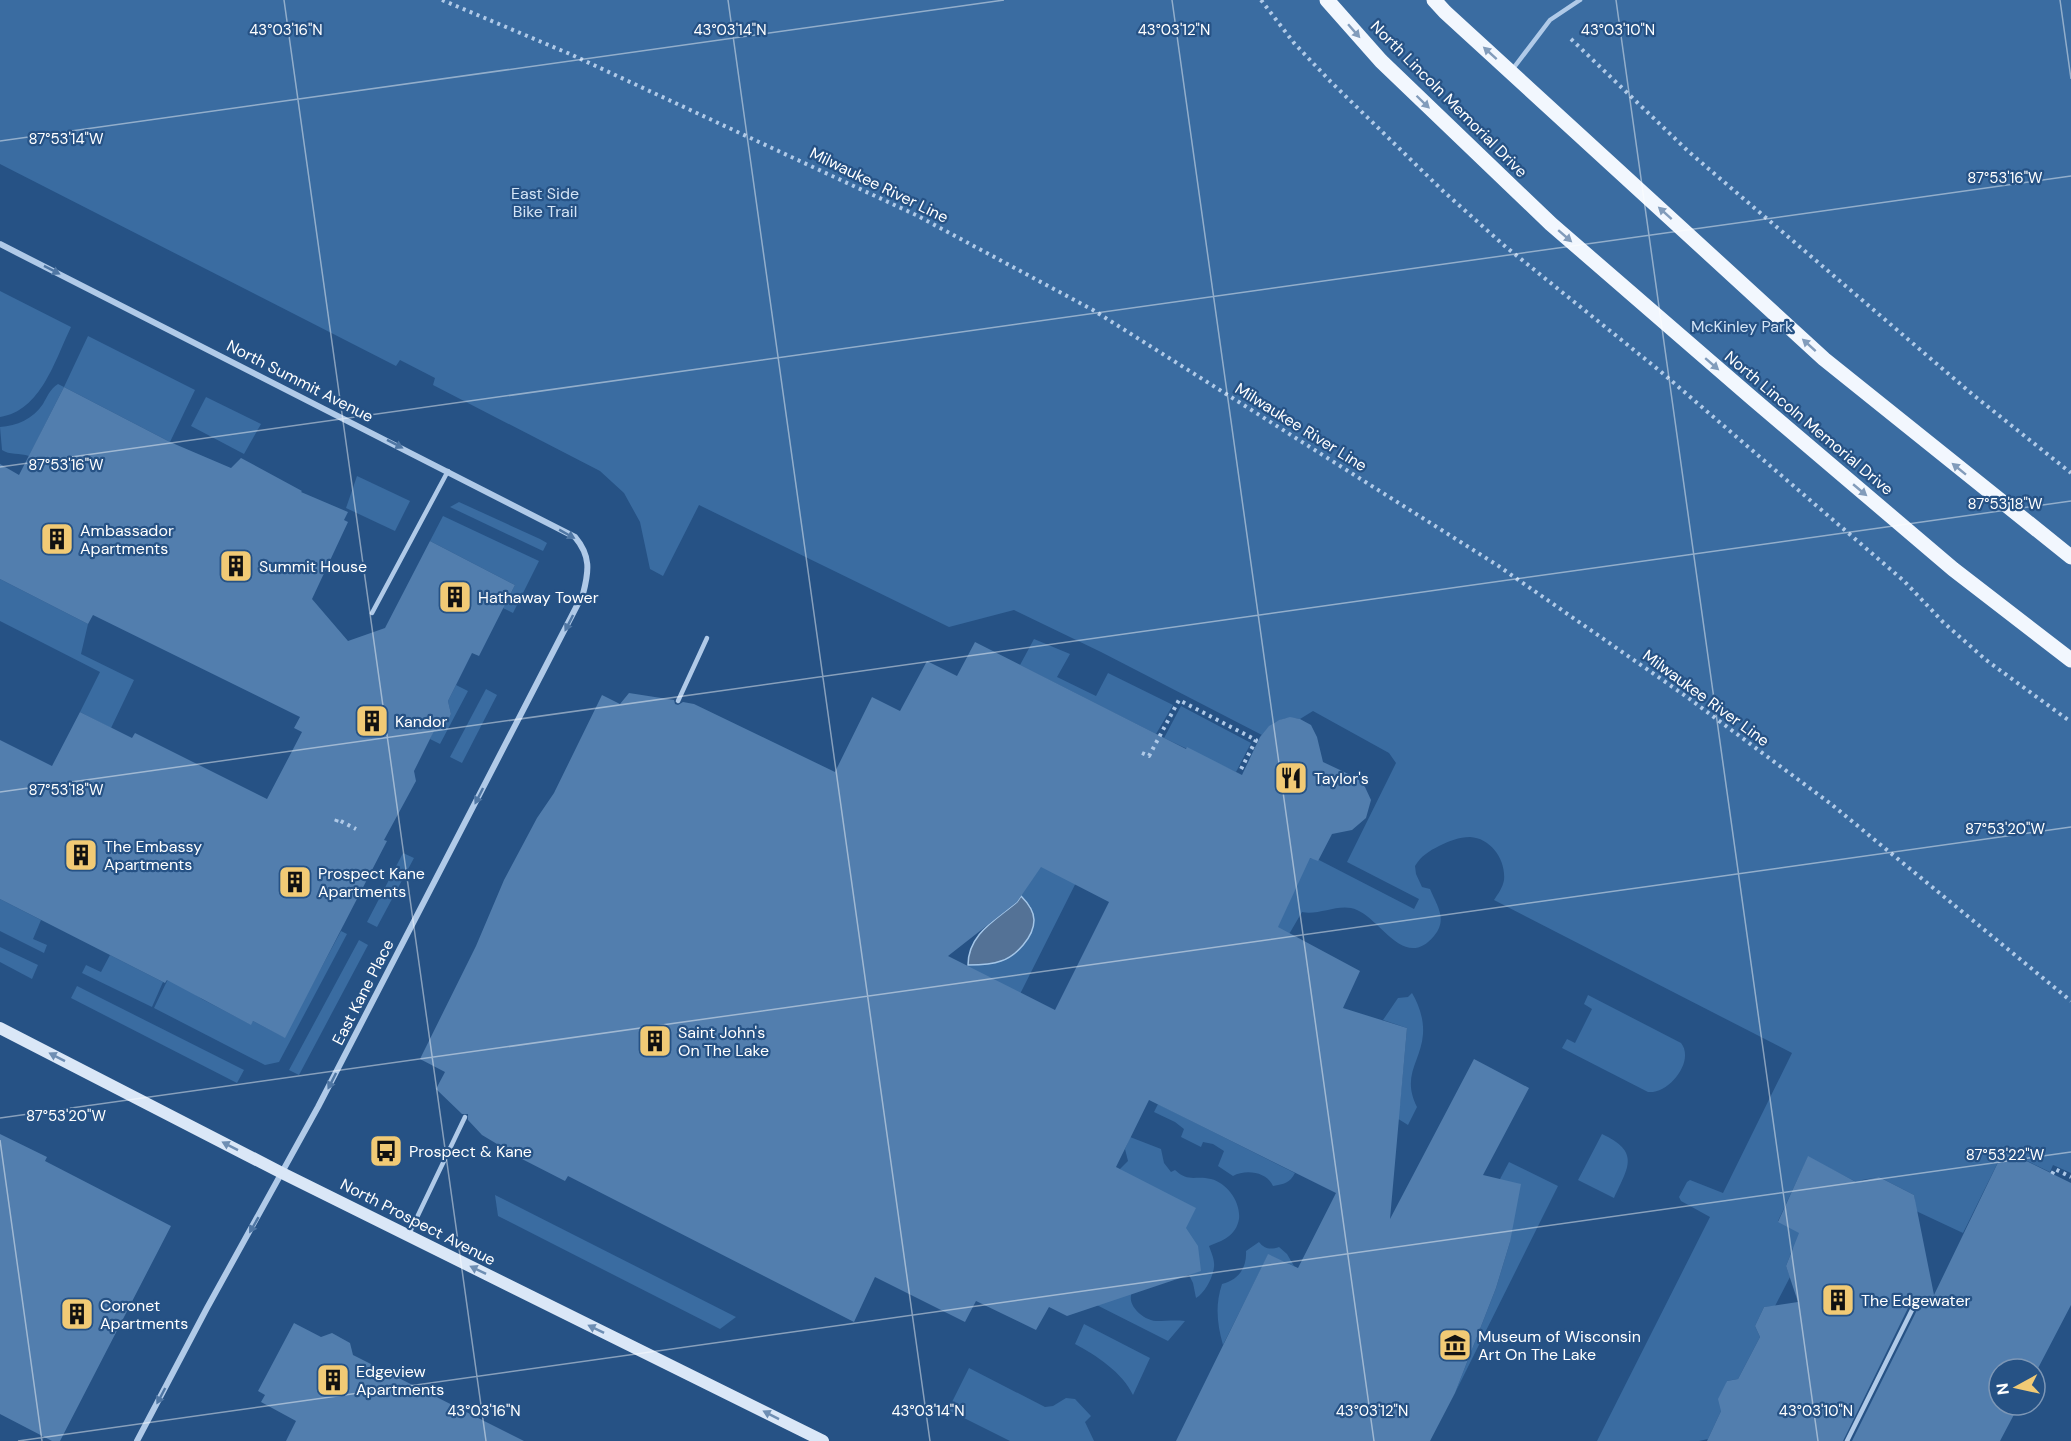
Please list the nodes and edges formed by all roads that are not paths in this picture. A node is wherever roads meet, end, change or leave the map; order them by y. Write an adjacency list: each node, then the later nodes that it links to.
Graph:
1 (1327, 0): 11 (main road, North Lincoln Memorial Drive, one-way to 11)
2 (1434, 0): 4 (main road, one-way to 2)
3 (1580, 0): 4 (lane)
4 (1511, 72): 8 (main road, one-way to 4)
5 (0, 244): 6 (street, North Summit Avenue, one-way to 6)
6 (448, 471): 7 (street, North Summit Avenue, one-way to 7); 9 (lane)
7 (584, 548): 15 (street, East Kane Place, one-way to 15)
8 (2071, 557)
9 (372, 613)
10 (707, 638): 12 (lane)
11 (2071, 660)
12 (678, 701)
13 (0, 1028): 15 (main road, North Prospect Avenue, one-way to 13)
14 (465, 1117): 16 (lane)
15 (282, 1173): 16 (main road, North Prospect Avenue); 18 (street, East Kane Place, one-way to 18)
16 (408, 1236): 19 (main road, North Prospect Avenue, one-way to 16)
17 (1912, 1310): 20 (lane)
18 (137, 1441)
19 (823, 1441)
20 (1847, 1441)

